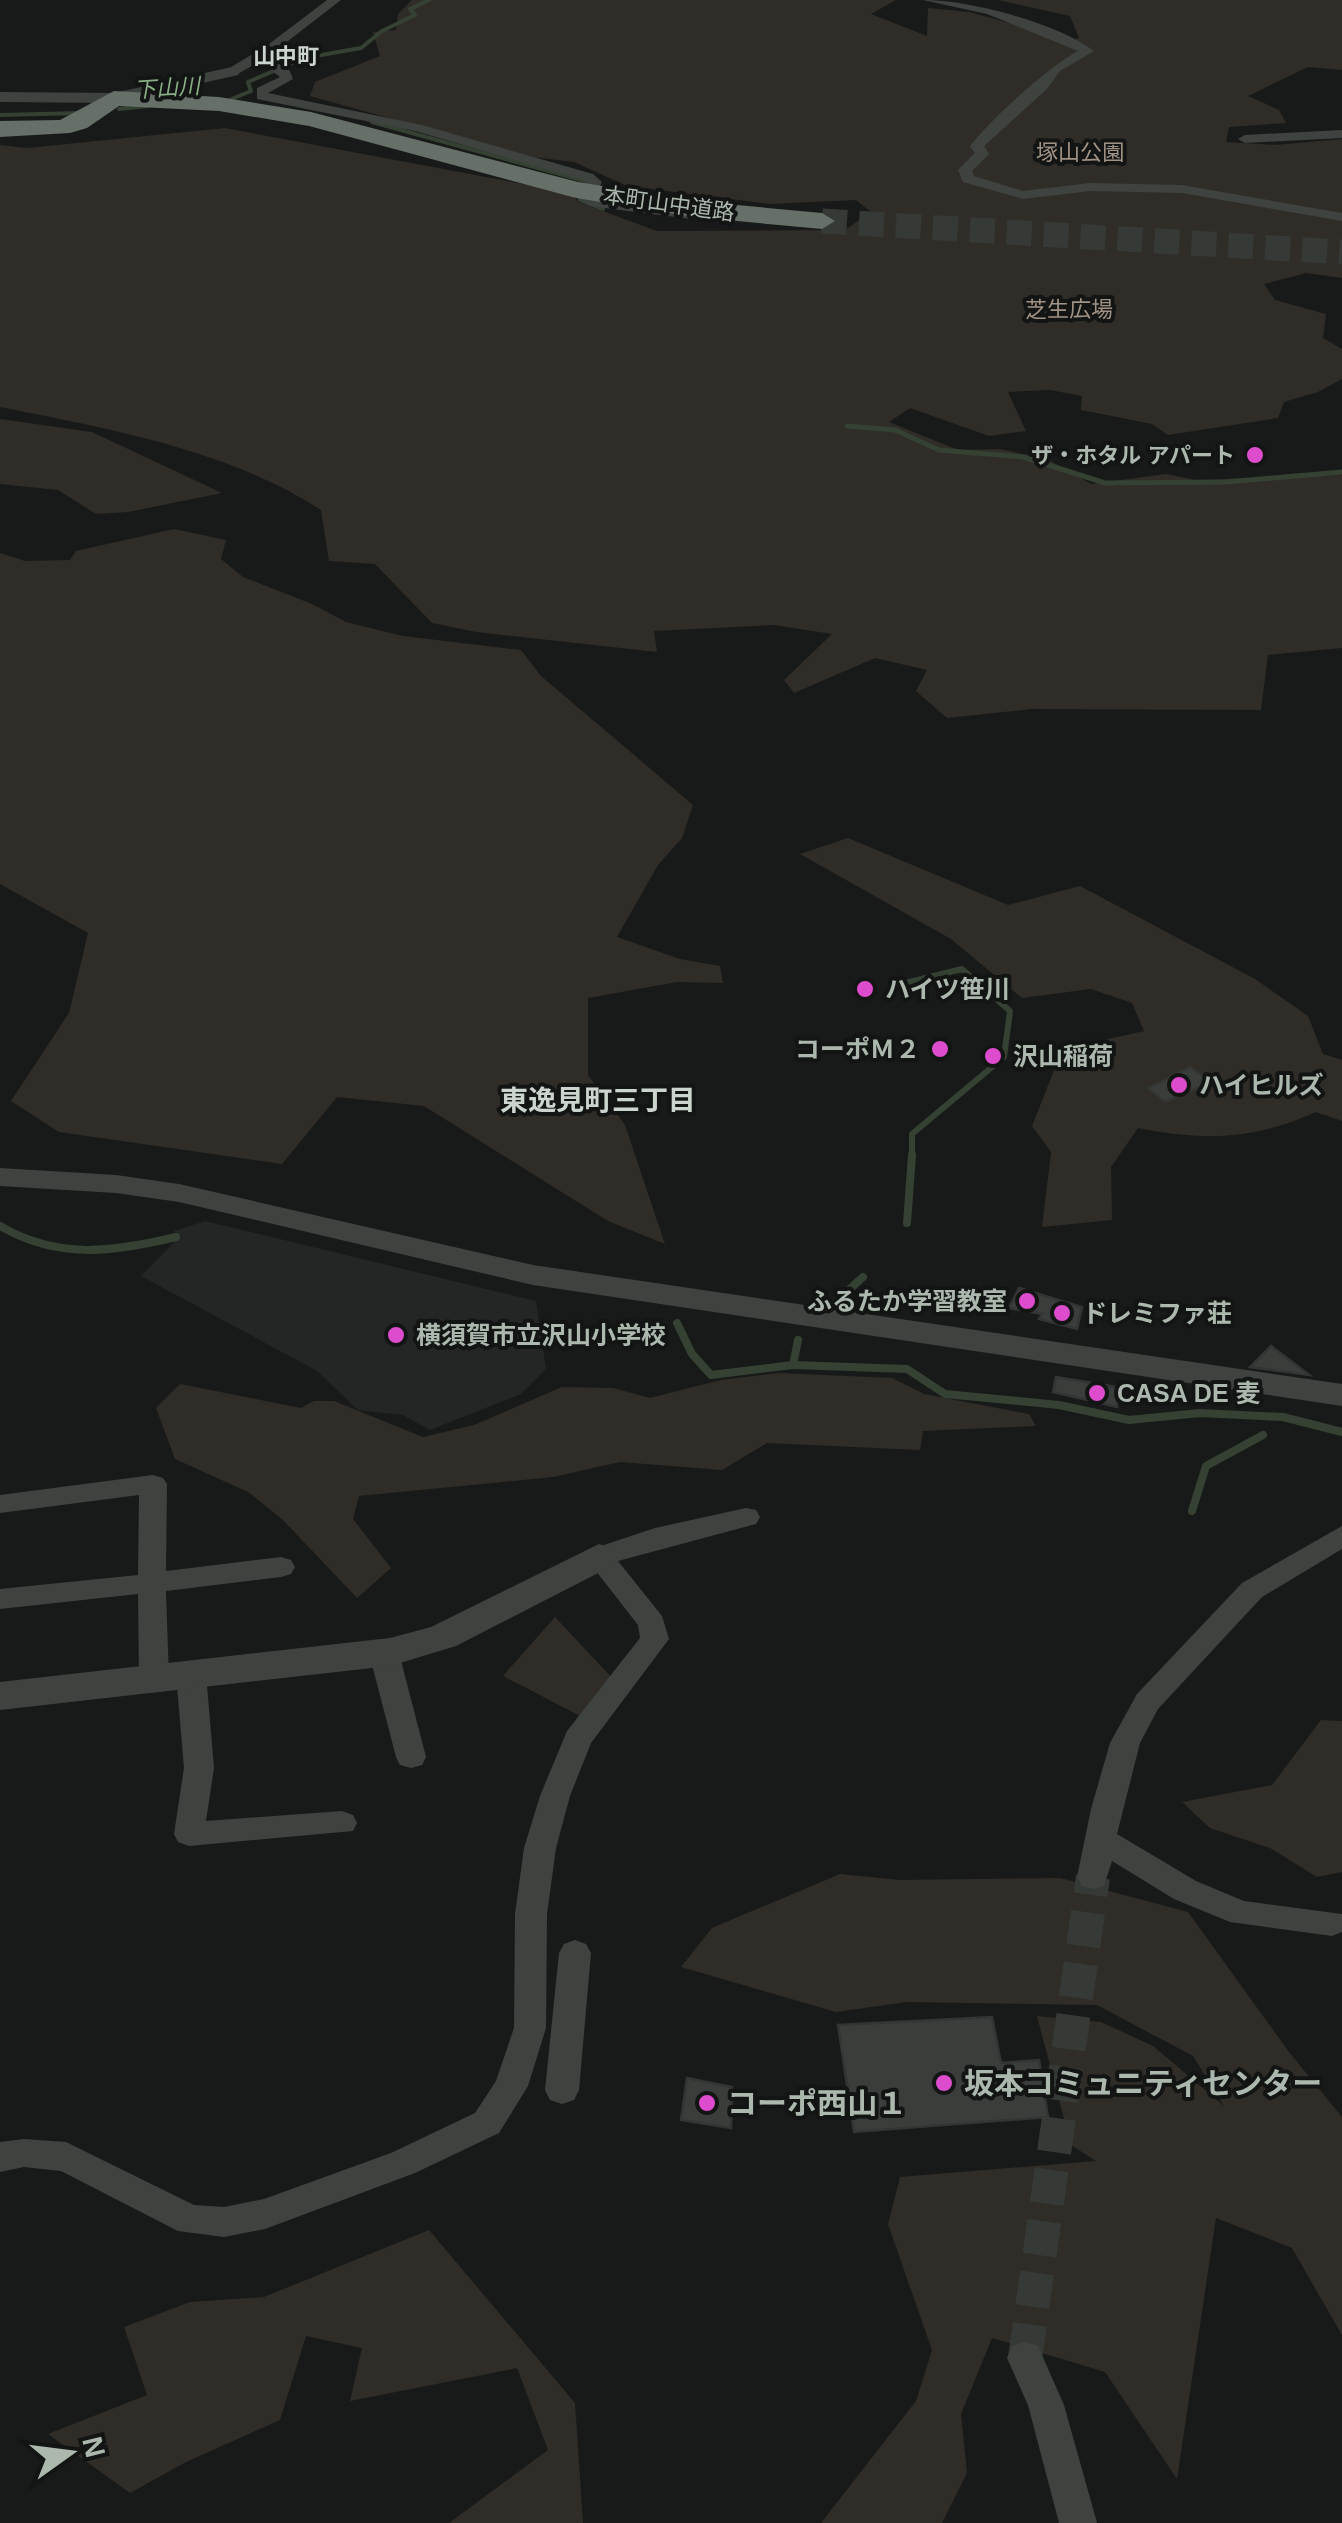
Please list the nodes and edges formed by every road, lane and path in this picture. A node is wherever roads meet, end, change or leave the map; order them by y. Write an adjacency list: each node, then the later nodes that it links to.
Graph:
1 (334, 0): 3 (street)
2 (929, 0): 13 (street)
3 (283, 43): 4 (street); 14 (street)
4 (232, 72): 8 (street)
5 (0, 96): 6 (street); 8 (street)
6 (57, 97): 8 (highway)
7 (0, 107): 12 (highway)
8 (116, 110): 9 (highway); 12 (highway); 12 (highway)
9 (0, 134)
10 (1342, 134): 11 (street)
11 (1245, 140)
12 (505, 172): 15 (highway, 本町山中道路)
13 (1342, 217)
14 (748, 220)
15 (823, 220)
16 (0, 1177): 17 (street)
17 (1342, 1395)
18 (0, 1504): 23 (street)
19 (746, 1517): 21 (street)
20 (1342, 1536): 30 (street)
21 (599, 1557): 25 (street); 35 (street)
22 (281, 1567): 23 (street)
23 (152, 1583): 24 (street); 26 (street)
24 (0, 1598)
25 (384, 1653): 26 (street); 28 (street)
26 (173, 1677): 27 (street); 29 (street)
27 (0, 1696)
28 (411, 1757)
29 (342, 1823)
30 (1100, 1839): 31 (street); 32 (street)
31 (1093, 1877)
32 (1332, 1922)
33 (575, 1953): 34 (street)
34 (562, 2090)
35 (0, 2158)
36 (1025, 2358): 37 (street)
37 (1078, 2523)

